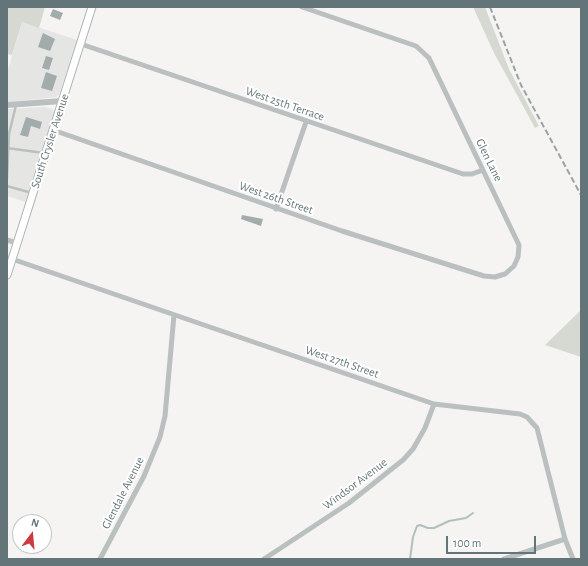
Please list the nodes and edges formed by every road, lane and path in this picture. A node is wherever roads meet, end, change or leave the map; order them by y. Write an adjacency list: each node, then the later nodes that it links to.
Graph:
1 (92, 7): 3 (main road, South Crysler Avenue)
2 (302, 7): 11 (street, Glen Lane)
3 (81, 44): 4 (main road, South Crysler Avenue); 7 (street, West 25th Terrace)
4 (62, 101): 5 (street); 8 (main road, South Crysler Avenue)
5 (16, 104): 6 (street); 9 (lane)
6 (7, 105)
7 (306, 122): 11 (street, West 25th Terrace); 15 (street)
8 (53, 130): 10 (main road, South Crysler Avenue); 15 (street, West 26th Street)
9 (8, 148): 10 (lane); 12 (lane)
10 (46, 154): 14 (main road, South Crysler Avenue)
11 (484, 170): 20 (street, Glen Lane)
12 (7, 178)
13 (7, 186): 14 (lane)
14 (33, 194): 17 (main road, South Crysler Avenue)
15 (276, 209): 20 (street, West 26th Street)
16 (7, 240): 17 (street)
17 (17, 244): 18 (main road, South Crysler Avenue)
18 (12, 259): 19 (main road, South Crysler Avenue); 21 (street, West 27th Street)
19 (7, 275)
20 (495, 277)
21 (174, 315): 22 (street, West 27th Street); 24 (street, Glendale Avenue)
22 (434, 404): 23 (street, West 27th Street); 25 (street, Windsor Avenue)
23 (565, 540): 26 (street); 27 (street, West 27th Street)
24 (100, 559)
25 (264, 559)
26 (504, 559)
27 (573, 559)

